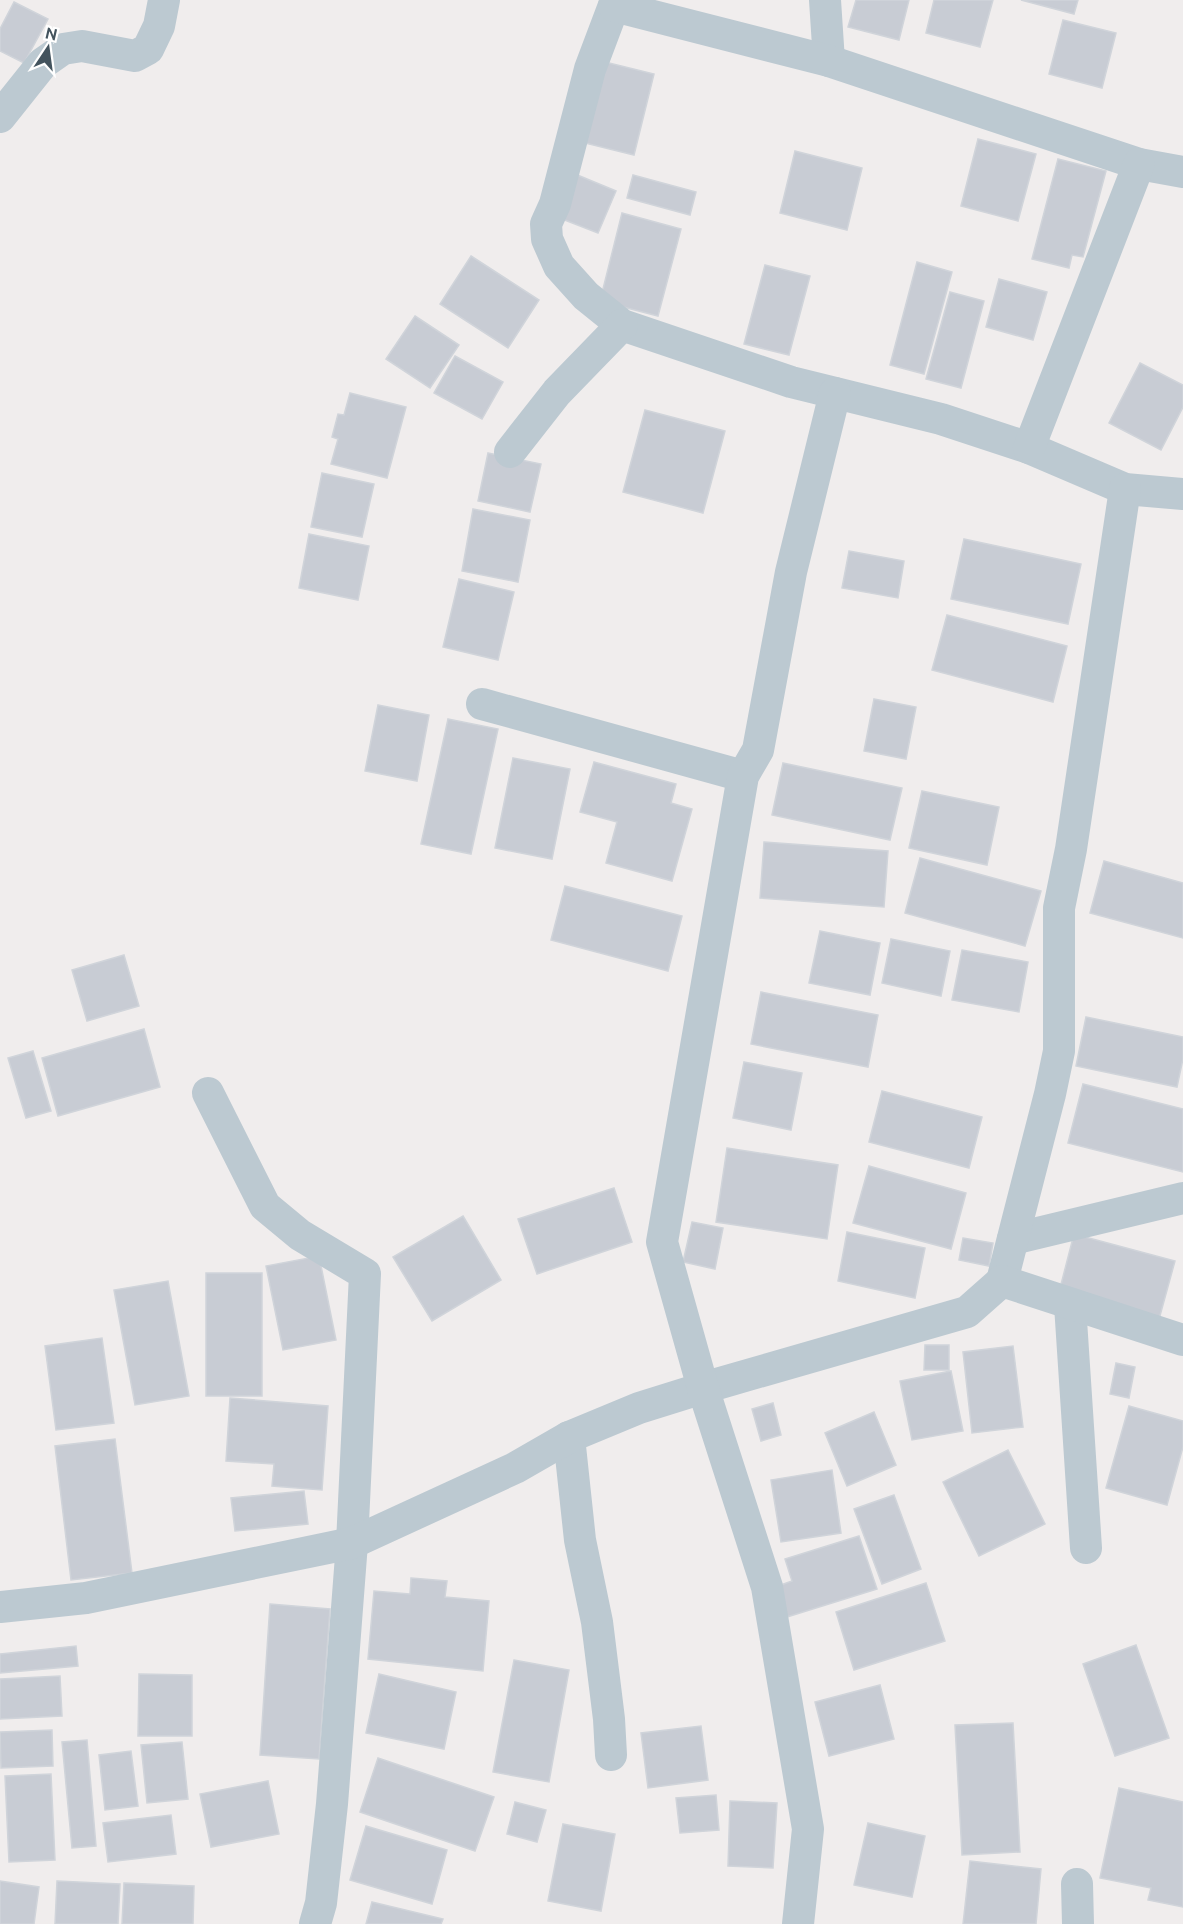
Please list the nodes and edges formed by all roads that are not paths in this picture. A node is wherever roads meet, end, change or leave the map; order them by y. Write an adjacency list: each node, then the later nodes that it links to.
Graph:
1 (164, 0): 5 (street)
2 (825, 0): 4 (street)
3 (615, 3): 4 (street); 8 (street)
4 (829, 61): 6 (street)
5 (0, 117)
6 (1139, 164): 7 (street); 10 (street)
7 (1183, 172)
8 (622, 325): 9 (street); 11 (street)
9 (835, 393): 10 (street); 15 (street)
10 (1029, 448): 12 (street)
11 (510, 452)
12 (1125, 489): 13 (street); 18 (street)
13 (1183, 494)
14 (482, 704): 15 (street)
15 (743, 776): 22 (street)
16 (208, 1094): 24 (street)
17 (1183, 1198): 18 (street)
18 (1013, 1239): 19 (street)
19 (1002, 1281): 20 (street); 22 (street)
20 (1070, 1305): 21 (street); 25 (street)
21 (1183, 1340)
22 (703, 1388): 23 (street); 30 (street)
23 (569, 1437): 24 (street); 27 (street)
24 (352, 1544): 26 (street); 29 (street)
25 (1086, 1548)
26 (0, 1607)
27 (611, 1755)
28 (1077, 1884): 31 (street)
29 (315, 1924)
30 (798, 1924)
31 (1078, 1924)

